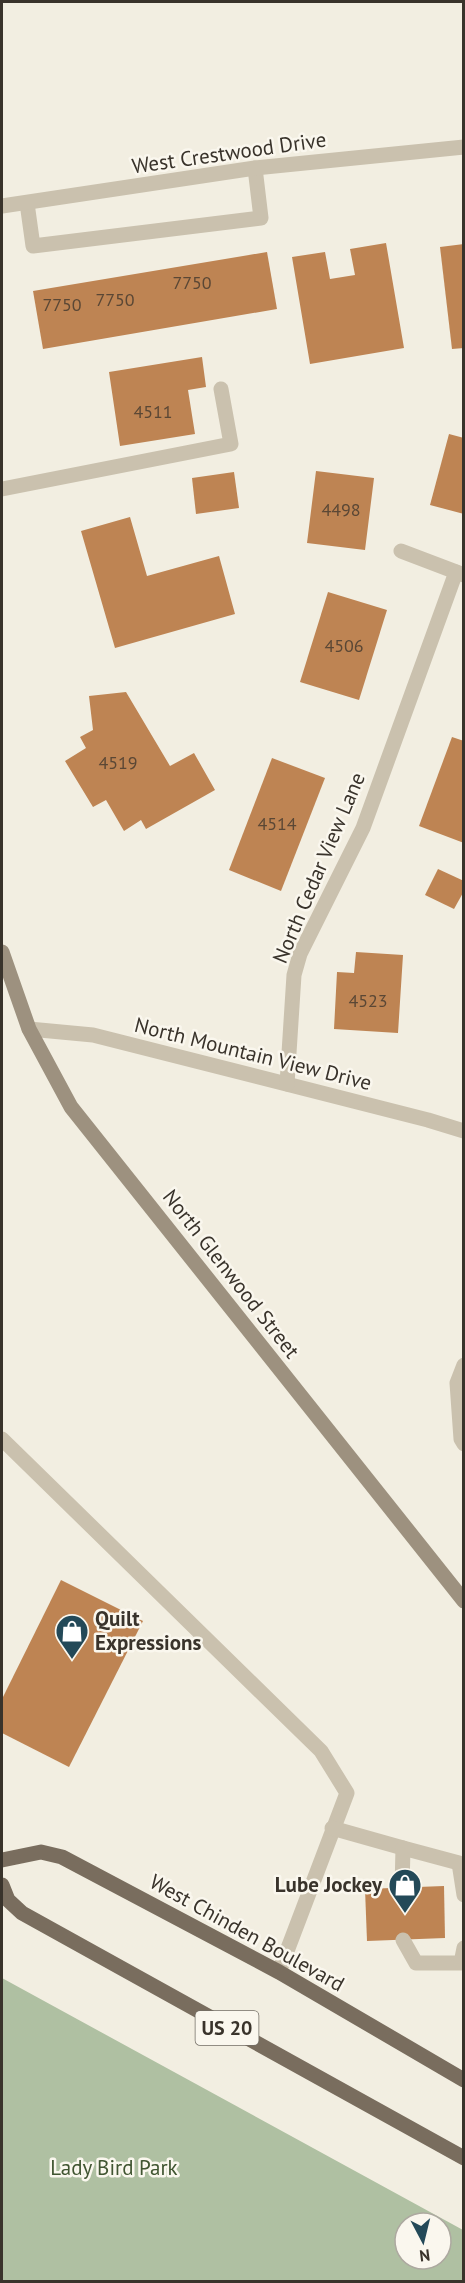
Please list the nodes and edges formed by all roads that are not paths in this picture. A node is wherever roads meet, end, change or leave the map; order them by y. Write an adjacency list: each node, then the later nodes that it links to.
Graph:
1 (464, 147): 2 (street, West Crestwood Drive)
2 (255, 168): 3 (street, West Crestwood Drive); 3 (street)
3 (27, 203): 4 (street, West Crestwood Drive)
4 (2, 206)
5 (221, 389): 6 (street)
6 (2, 489)
7 (401, 551): 8 (street, North Cedar View Lane)
8 (460, 574): 11 (street, North Cedar View Lane)
9 (2, 952): 10 (main road, North Glenwood Street)
10 (29, 1029): 11 (street, North Mountain View Drive); 16 (main road, North Glenwood Street)
11 (287, 1084): 12 (street, North Mountain View Drive)
12 (464, 1131)
13 (464, 1365): 15 (street)
14 (2, 1439): 17 (street)
15 (464, 1444)
16 (464, 1601)
17 (332, 1827): 18 (street); 25 (street)
18 (404, 1848): 21 (street); 22 (street)
19 (2, 1860): 25 (main road, West Chinden Boulevard)
20 (2, 1885): 27 (main road, US 20)
21 (402, 1888)
22 (464, 1895)
23 (403, 1940): 24 (street)
24 (464, 1948)
25 (279, 1972): 26 (main road, West Chinden Boulevard)
26 (464, 2080)
27 (464, 2158)

